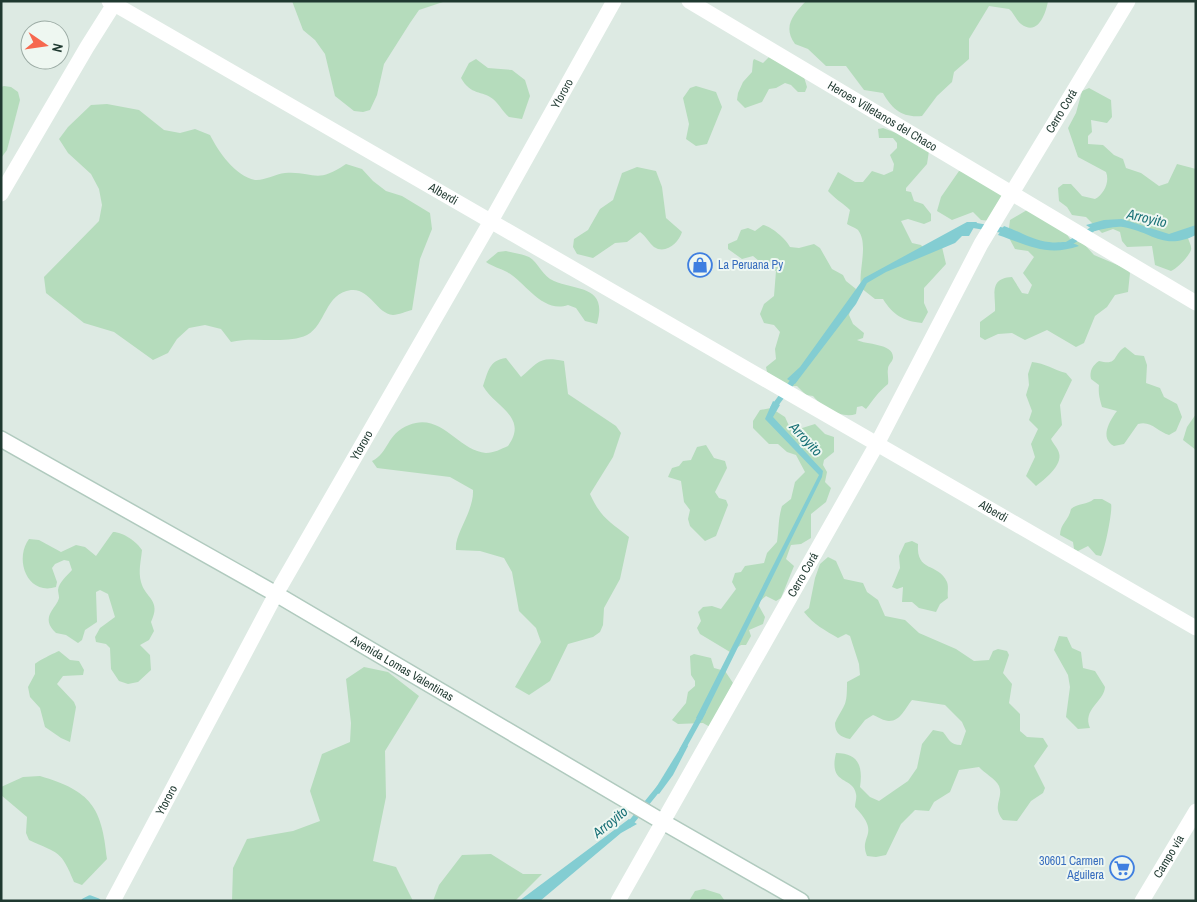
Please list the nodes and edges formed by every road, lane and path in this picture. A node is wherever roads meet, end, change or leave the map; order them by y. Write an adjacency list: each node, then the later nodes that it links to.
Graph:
1 (614, 1): 7 (street, Ytororo)
2 (689, 1): 6 (street, Heroes Villetanos del Chaco)
3 (1128, 1): 6 (street, Cerro Corá)
4 (113, 2): 5 (street); 7 (street, Alberdi)
5 (1, 194)
6 (1012, 195): 8 (street, Heroes Villetanos del Chaco); 10 (street, Cerro Corá)
7 (491, 221): 10 (street, Alberdi); 11 (street, Ytororo)
8 (1196, 303)
9 (1, 439): 11 (street, Avenida Lomas Valentinas)
10 (877, 444): 12 (street, Alberdi); 14 (street, Cerro Corá)
11 (276, 594): 14 (street, Avenida Lomas Valentinas); 15 (street, Ytororo)
12 (1196, 628)
13 (1196, 811): 18 (street, Campo vía)
14 (663, 822): 16 (street, Cerro Corá); 17 (street, Avenida Lomas Valentinas)
15 (114, 898)
16 (618, 901)
17 (801, 901)
18 (1142, 901)

